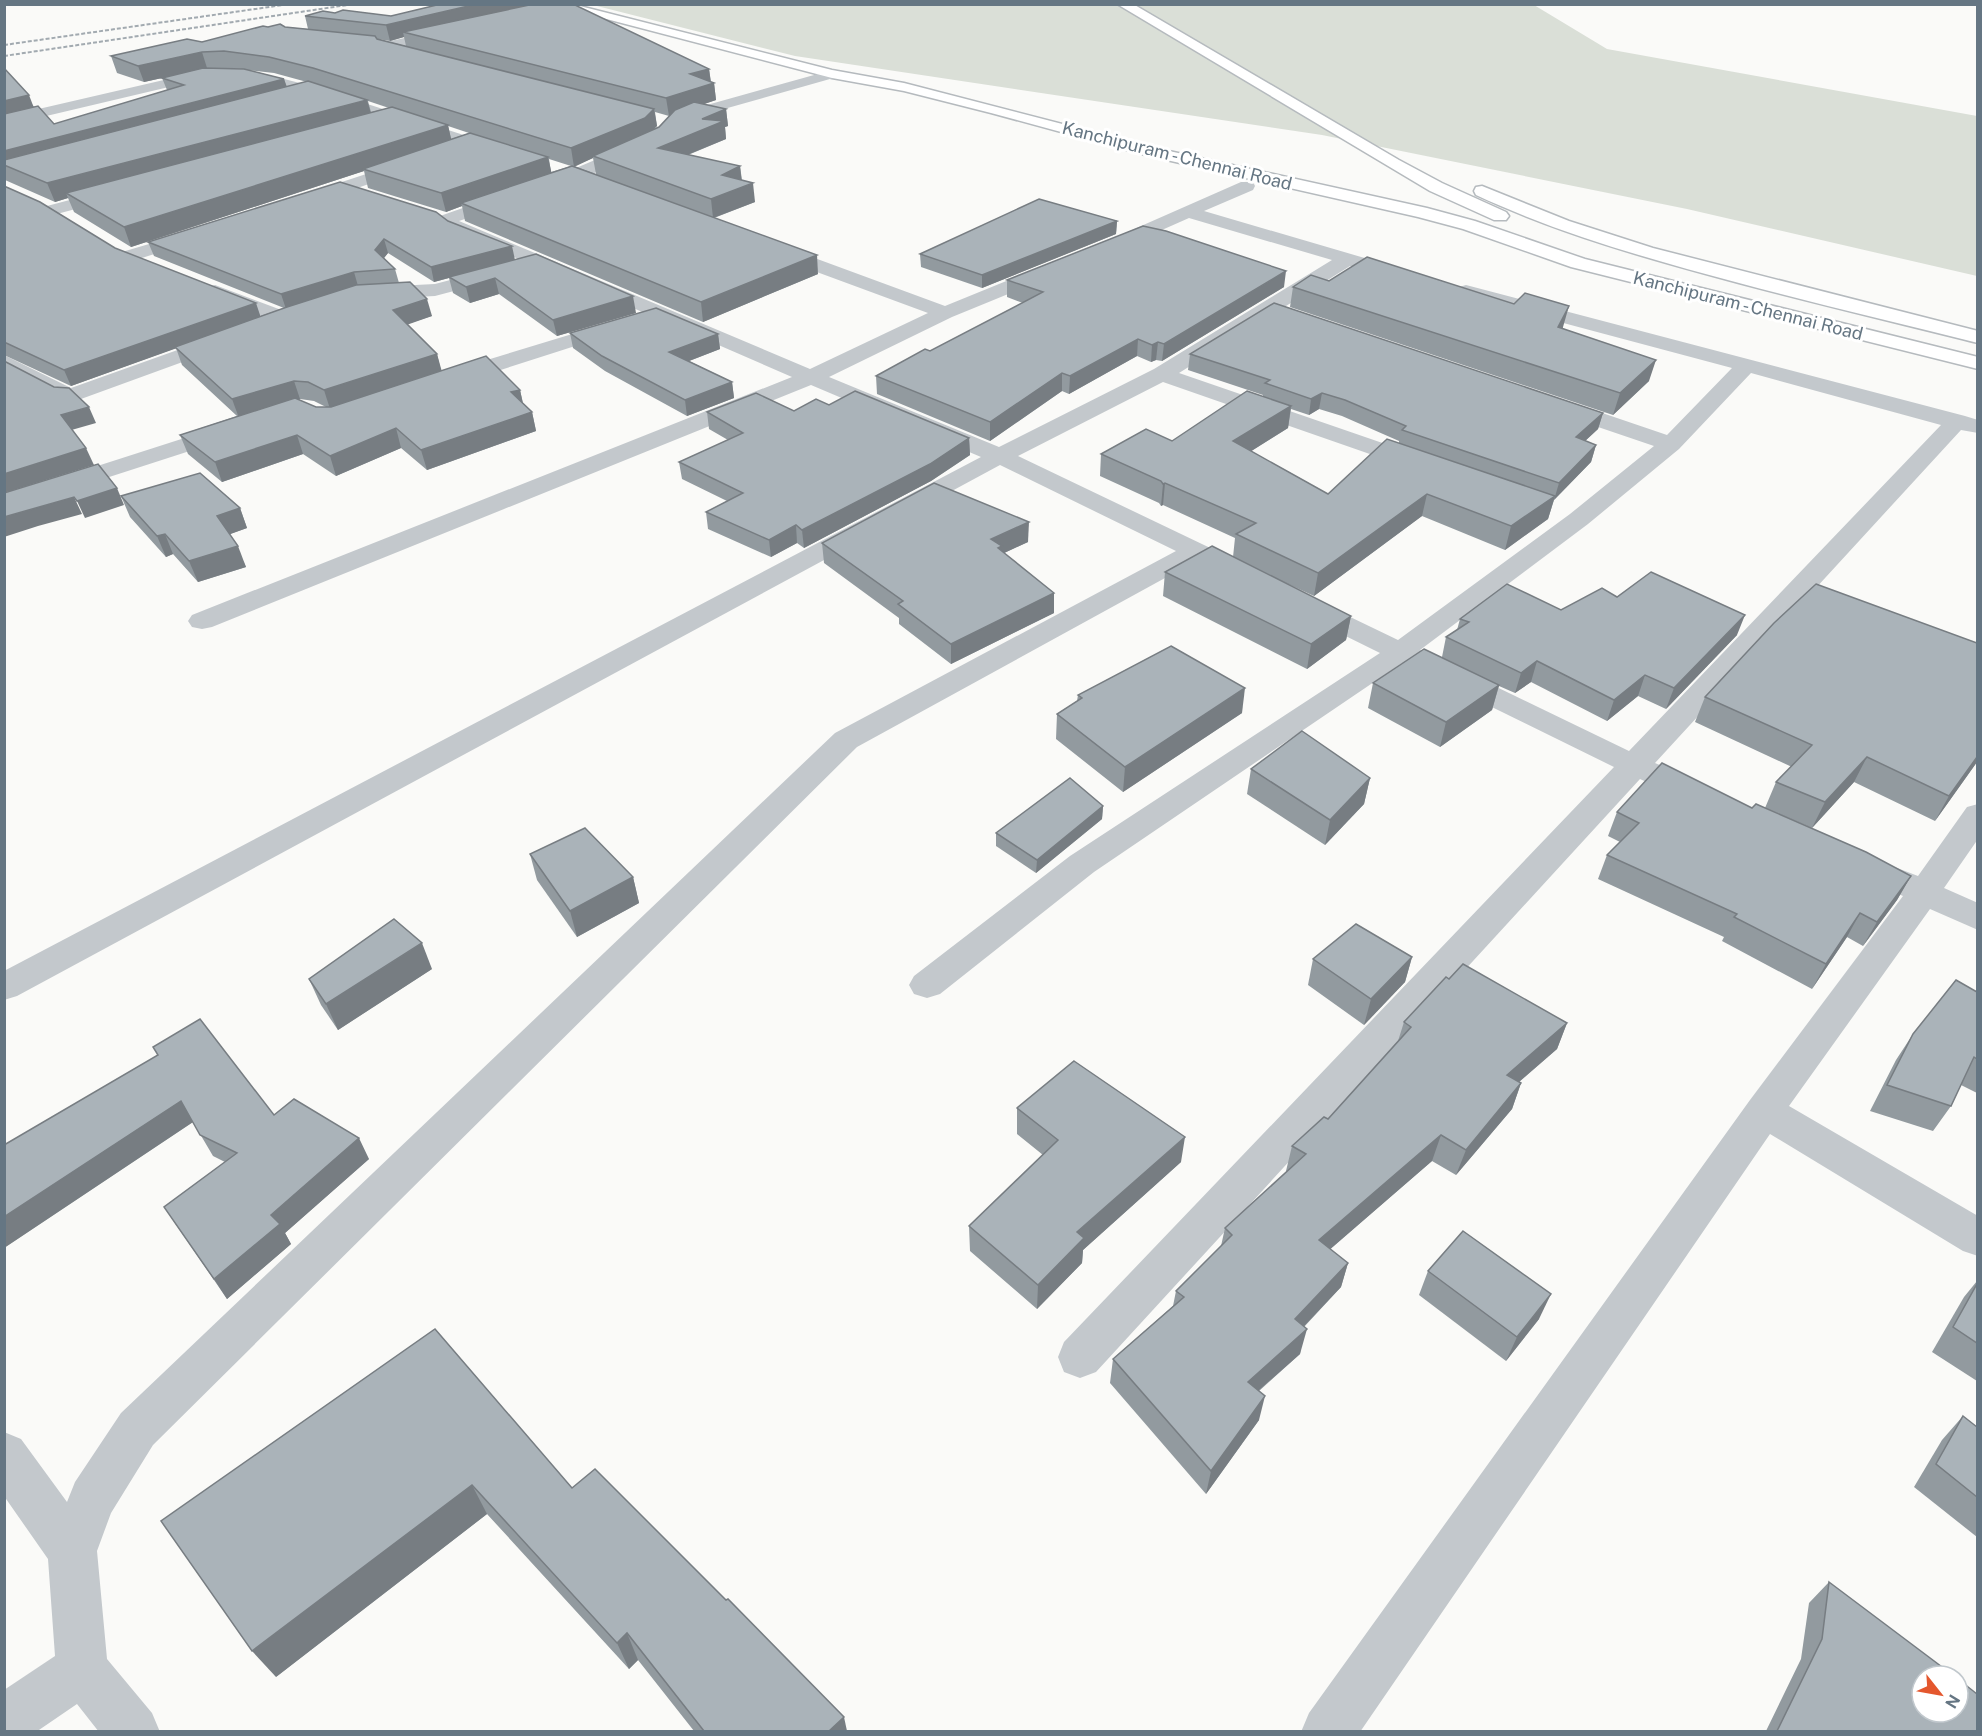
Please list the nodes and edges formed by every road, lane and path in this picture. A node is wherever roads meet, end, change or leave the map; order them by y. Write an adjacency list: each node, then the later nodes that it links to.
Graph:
1 (1123, 4): 52 (main road)
2 (1148, 4): 10 (main road)
3 (561, 6): 4 (street); 7 (main road, Kanchipuram - Chennai Road)
4 (543, 12)
5 (462, 30): 6 (street)
6 (434, 63)
7 (832, 74): 19 (street); 21 (main road, Kanchipuram - Chennai Road); 35 (main road, Kanchipuram - Chennai Road)
8 (314, 91): 9 (street); 11 (street); 12 (street)
9 (280, 100)
10 (1341, 114)
11 (394, 118): 13 (street); 14 (street)
12 (4, 122)
13 (372, 124)
14 (473, 143): 15 (street); 16 (street)
15 (452, 150)
16 (518, 157)
17 (420, 162): 24 (street)
18 (552, 168): 19 (street)
19 (575, 176): 20 (street); 31 (street)
20 (597, 184)
21 (1247, 186): 29 (street); 35 (main road, Kanchipuram - Chennai Road)
22 (1471, 186): 51 (main road)
23 (133, 188): 28 (street)
24 (344, 188): 25 (street); 27 (street)
25 (366, 195)
26 (33, 201): 28 (street)
27 (292, 204)
28 (53, 210): 32 (street)
29 (1190, 213): 37 (street); 39 (street)
30 (428, 214): 31 (street)
31 (446, 220): 40 (street)
32 (72, 222)
33 (206, 232): 38 (street)
34 (754, 242): 48 (street)
35 (1520, 243): 54 (main road, Kanchipuram - Chennai Road)
36 (110, 245): 38 (street)
37 (1094, 252)
38 (129, 256): 43 (street)
39 (1347, 259): 42 (street); 56 (street)
40 (541, 261): 46 (street); 49 (street)
41 (1073, 261): 48 (street)
42 (1381, 268)
43 (160, 269)
44 (202, 285): 50 (street)
45 (1449, 286): 55 (street)
46 (359, 294)
47 (307, 311): 50 (street)
48 (945, 313): 57 (street)
49 (660, 314): 57 (street); 58 (street)
50 (285, 318): 53 (street)
51 (1977, 337)
52 (1977, 352)
53 (4, 361)
54 (1977, 363)
55 (1745, 367): 61 (street); 62 (street)
56 (1162, 374): 63 (street); 64 (street)
57 (811, 377): 63 (street); 67 (street)
58 (436, 384)
59 (1538, 399): 62 (street)
60 (249, 424): 65 (street)
61 (1967, 424): 69 (street)
62 (1671, 444): 68 (street)
63 (1000, 456): 66 (street); 76 (street)
64 (1443, 472)
65 (4, 504)
66 (1196, 551): 68 (street); 81 (street)
67 (202, 621)
68 (1400, 652): 69 (street); 75 (street)
69 (1634, 765): 70 (street); 79 (street)
70 (1720, 803)
71 (1977, 814): 73 (street)
72 (1838, 855): 73 (street)
73 (1924, 892): 74 (street); 77 (street)
74 (1977, 918)
75 (927, 984)
76 (4, 987)
77 (1764, 1111): 78 (street); 85 (street)
78 (1977, 1238)
79 (1080, 1357)
80 (4, 1455): 81 (street)
81 (72, 1551): 82 (street)
82 (82, 1669): 83 (street); 84 (street)
83 (4, 1722)
84 (133, 1731)
85 (1328, 1731)

